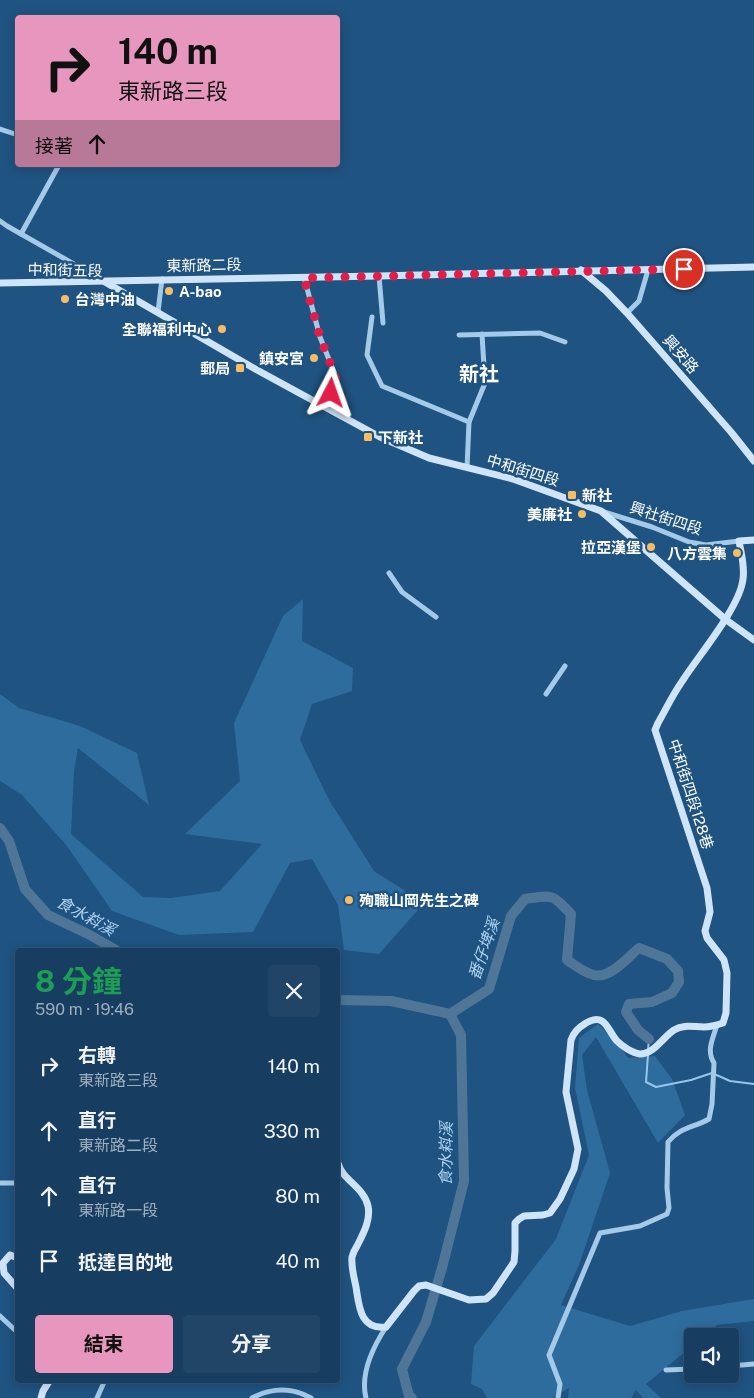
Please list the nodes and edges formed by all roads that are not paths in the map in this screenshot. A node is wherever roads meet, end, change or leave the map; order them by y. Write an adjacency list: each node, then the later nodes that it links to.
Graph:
1 (0, 129): 2 (street)
2 (15, 134)
3 (58, 167): 5 (street)
4 (0, 220): 5 (street)
5 (21, 234): 12 (street)
6 (754, 267): 8 (street)
7 (581, 270): 8 (street); 9 (street, 東新路二段); 15 (street, 興安路)
8 (648, 270): 15 (street)
9 (379, 276): 10 (street, 東新路二段); 17 (street)
10 (304, 278): 11 (street, 東新路二段); 22 (street)
11 (162, 279): 12 (street, 東新路二段); 14 (street)
12 (104, 282): 13 (street, 中和街五段); 14 (street, 中和街五段)
13 (0, 283)
14 (158, 312): 21 (street, 中和街五段)
15 (627, 313): 24 (street, 興安路)
16 (372, 317): 23 (street)
17 (383, 323)
18 (482, 334): 19 (street); 20 (street); 23 (street)
19 (459, 335)
20 (565, 342)
21 (257, 370): 22 (street, 中和街四段)
22 (326, 408): 25 (street, 中和街四段)
23 (469, 422): 25 (street)
24 (754, 461)
25 (467, 468): 26 (street, 中和街四段)
26 (601, 511): 27 (street, 興社街四段); 31 (street, 中和街四段)
27 (739, 540): 28 (street, 興社街四段); 31 (street)
28 (754, 540)
29 (389, 572): 30 (street)
30 (436, 617)
31 (725, 619): 32 (street, 中和街四段); 35 (street, 中和街四段128巷)
32 (754, 640)
33 (564, 666): 34 (street)
34 (546, 694)
35 (717, 1025): 42 (street); 55 (street)
36 (340, 1169): 42 (street)
37 (0, 1183): 38 (street)
38 (15, 1183)
39 (15, 1255): 40 (street)
40 (15, 1286)
41 (0, 1316): 43 (street)
42 (386, 1327): 54 (street)
43 (15, 1330)
44 (754, 1364): 45 (street)
45 (739, 1365)
46 (684, 1369): 47 (street)
47 (666, 1370)
48 (48, 1383): 50 (street)
49 (104, 1383): 51 (street)
50 (41, 1398)
51 (97, 1398)
52 (252, 1398): 53 (street)
53 (311, 1398)
54 (366, 1398)
55 (558, 1398)

